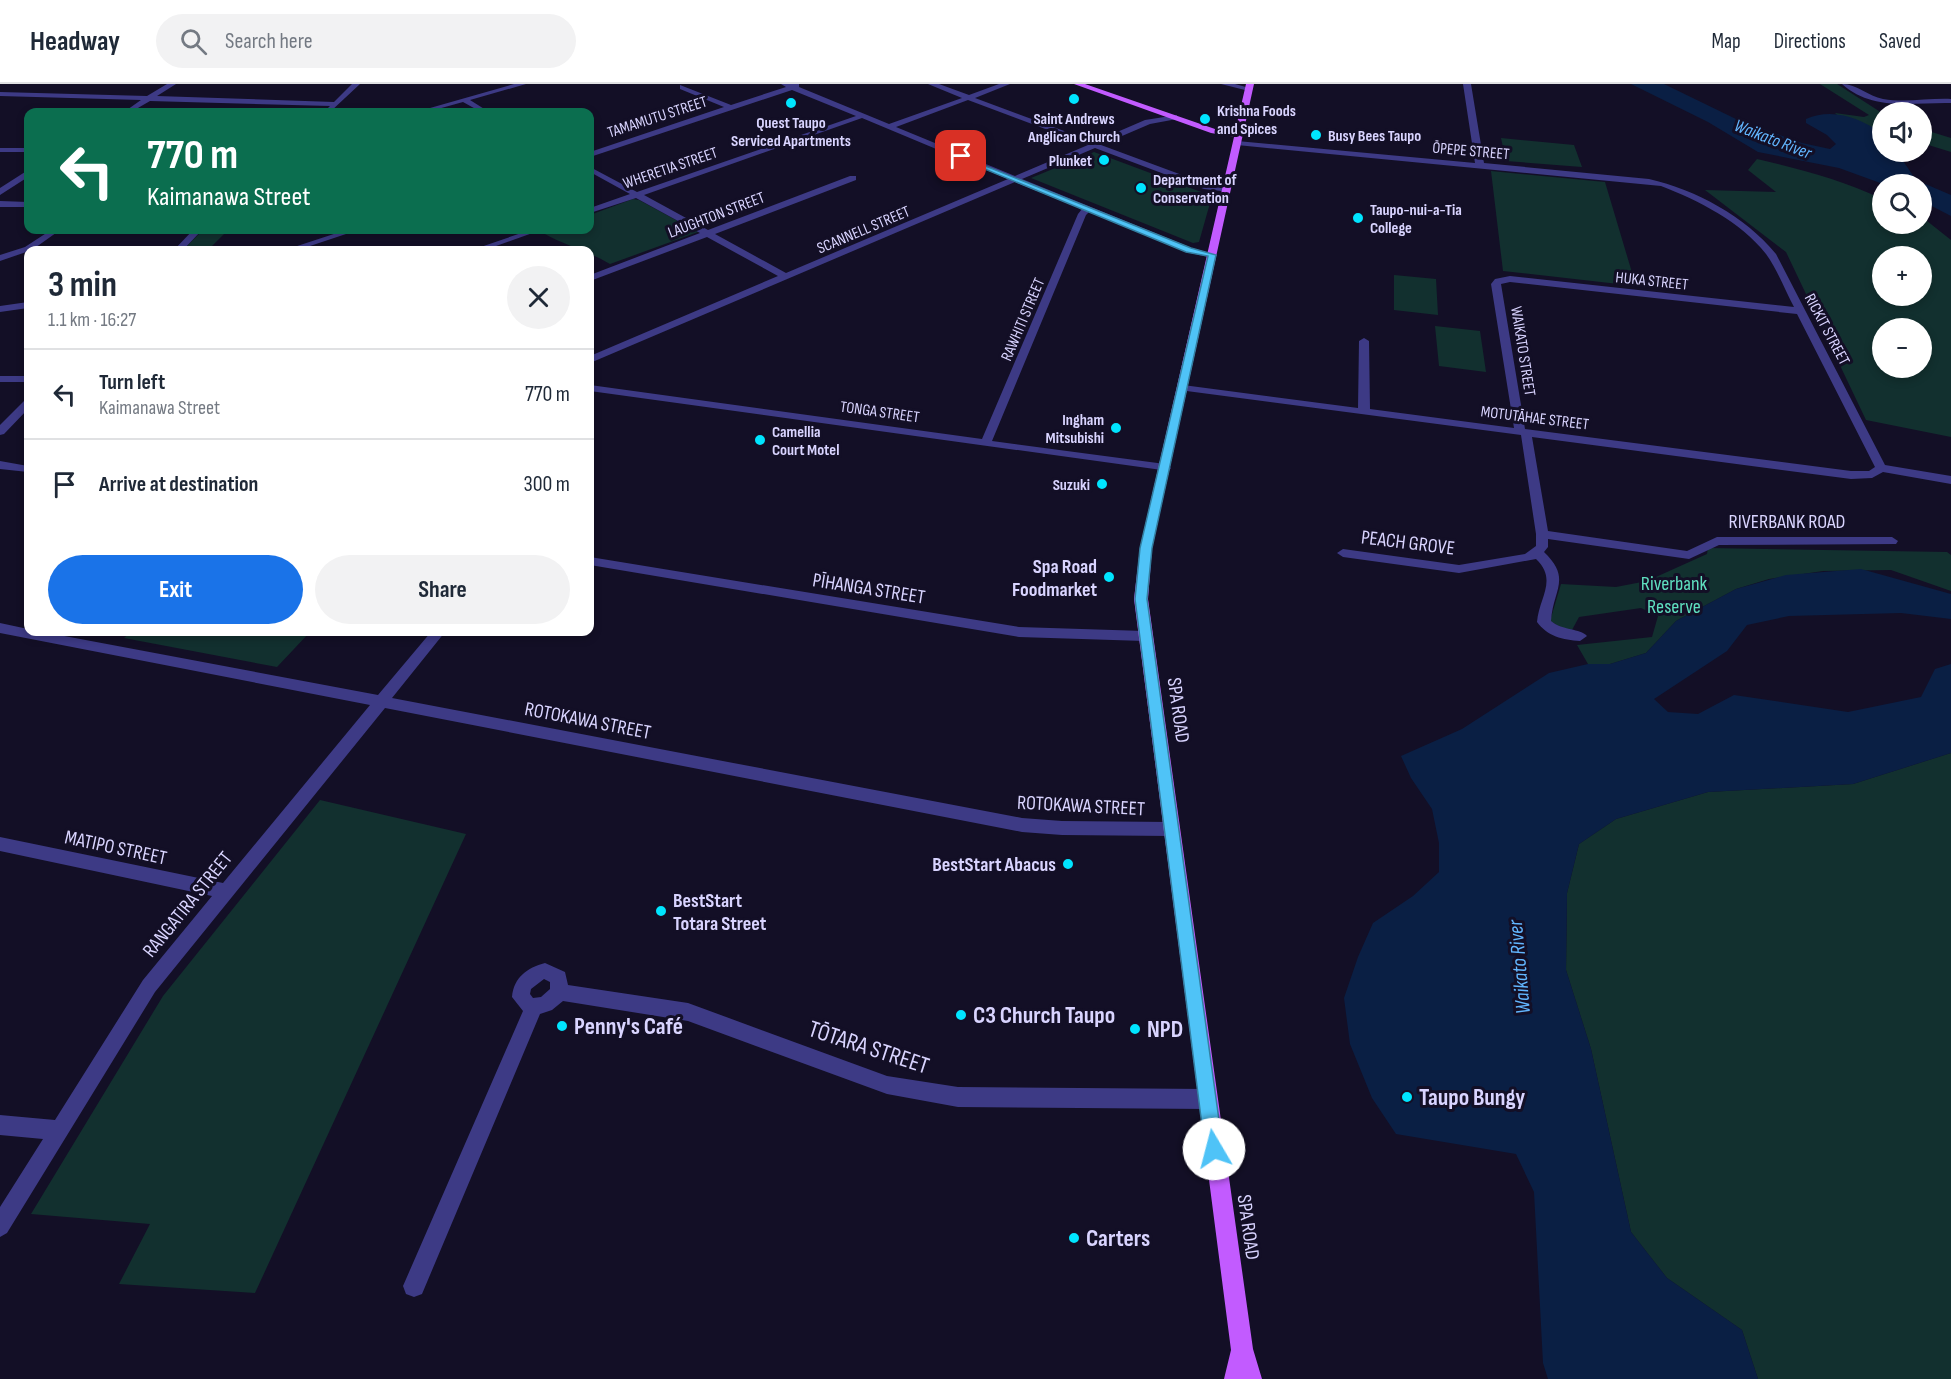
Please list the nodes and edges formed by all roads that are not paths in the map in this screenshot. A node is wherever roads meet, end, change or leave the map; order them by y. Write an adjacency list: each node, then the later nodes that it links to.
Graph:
1 (18, 84): 14 (street)
2 (172, 84): 15 (street)
3 (356, 84): 19 (street)
4 (522, 84): 17 (street)
5 (932, 84): 16 (street)
6 (1006, 84): 16 (street)
7 (1078, 84): 25 (main road)
8 (1224, 84): 12 (street)
9 (1466, 84): 35 (street)
10 (1846, 84): 18 (street)
11 (793, 85): 24 (street, TAMAMUTU STREET); 26 (street)
12 (1249, 86): 30 (main road, SPA ROAD)
13 (683, 87): 24 (street)
14 (0, 94): 15 (street)
15 (149, 98): 19 (street); 20 (street)
16 (968, 98): 29 (street); 31 (street)
17 (464, 100): 22 (street); 23 (street)
18 (1951, 101)
19 (337, 104): 21 (street)
20 (133, 108)
21 (332, 108)
22 (435, 108)
23 (479, 108)
24 (731, 108): 34 (street, TAMAMUTU STREET)
25 (1160, 112): 27 (main road); 28 (street, SCANNELL STREET)
26 (862, 116): 29 (street); 43 (street, WHERETIA STREET)
27 (1174, 117): 28 (street, SCANNELL STREET); 30 (main road)
28 (1148, 122): 31 (street, SCANNELL STREET)
29 (888, 127): 39 (street)
30 (1238, 139): 35 (street, ŌPEPE STREET); 41 (main road, SPA ROAD)
31 (1095, 144): 39 (street, SCANNELL STREET); 41 (street)
32 (0, 150): 33 (street)
33 (24, 150)
34 (594, 153)
35 (1480, 166): 40 (street, ŌPEPE STREET)
36 (594, 171): 43 (street)
37 (24, 177): 42 (street)
38 (853, 178): 48 (street, LAUGHTON STREET)
39 (1016, 179): 46 (street); 61 (street, SCANNELL STREET)
40 (1667, 184): 65 (street, RICKIT STREET)
41 (1227, 190): 58 (main road, SPA ROAD)
42 (0, 192)
43 (637, 194): 47 (street, WHERETIA STREET); 48 (street)
44 (0, 204): 45 (street)
45 (24, 205)
46 (1088, 209): 58 (street); 76 (street, RAWHITI STREET)
47 (594, 210)
48 (708, 233): 60 (street, LAUGHTON STREET); 61 (street)
49 (50, 234): 53 (street)
50 (194, 234): 54 (street)
51 (341, 234): 55 (street)
52 (525, 234): 56 (street)
53 (32, 246)
54 (182, 246)
55 (303, 246)
56 (489, 246)
57 (24, 250): 59 (street)
58 (1212, 255): 70 (main road, SPA ROAD)
59 (0, 258)
60 (594, 276)
61 (788, 277): 67 (street, SCANNELL STREET)
62 (1502, 279): 65 (street, HUKA STREET); 75 (street, WAIKATO STREET)
63 (24, 306): 64 (street)
64 (0, 309)
65 (1799, 311): 80 (street, RICKIT STREET)
66 (1364, 341): 73 (street)
67 (594, 358)
68 (0, 379): 69 (street)
69 (24, 379)
70 (1183, 388): 73 (street, MOTUTĀHAE STREET); 79 (main road, SPA ROAD)
71 (594, 389): 76 (street, TONGA STREET)
72 (24, 407): 74 (street)
73 (1364, 412): 75 (street, MOTUTĀHAE STREET)
74 (0, 432)
75 (1523, 432): 80 (street, MOTUTĀHAE STREET); 82 (street, WAIKATO STREET)
76 (986, 442): 79 (street, TONGA STREET)
77 (0, 465): 78 (street)
78 (24, 468)
79 (1165, 468): 91 (main road, SPA ROAD)
80 (1881, 468): 81 (street)
81 (1951, 480)
82 (1542, 534): 83 (street, RIVERBANK ROAD); 84 (street, WAIKATO STREET)
83 (1892, 541)
84 (1537, 553): 85 (street, PEACH GROVE); 92 (street)
85 (1343, 554)
86 (594, 562): 91 (street, PĪHANGA STREET)
87 (0, 628): 88 (street, ROTOKAWA STREET)
88 (24, 633)
89 (42, 636): 93 (street, ROTOKAWA STREET)
90 (435, 636): 93 (street, RANGATIRA STREET)
91 (1144, 636): 94 (main road, SPA ROAD)
92 (1580, 636)
93 (380, 701): 94 (street, ROTOKAWA STREET); 96 (street, RANGATIRA STREET)
94 (1170, 829): 99 (main road, SPA ROAD)
95 (0, 844): 96 (street, MATIPO STREET)
96 (224, 891): 101 (street, RANGATIRA STREET)
97 (559, 992): 98 (street); 98 (street); 99 (street, TŌTARA STREET)
98 (534, 1007): 103 (street)
99 (1207, 1099): 104 (main road, SPA ROAD)
100 (0, 1125): 101 (street)
101 (58, 1130): 102 (street, RANGATIRA STREET)
102 (0, 1226)
103 (414, 1286)
104 (1242, 1349): 105 (main road, SPA ROAD); 106 (main road, SPA ROAD)
105 (1235, 1379)
106 (1251, 1379)

